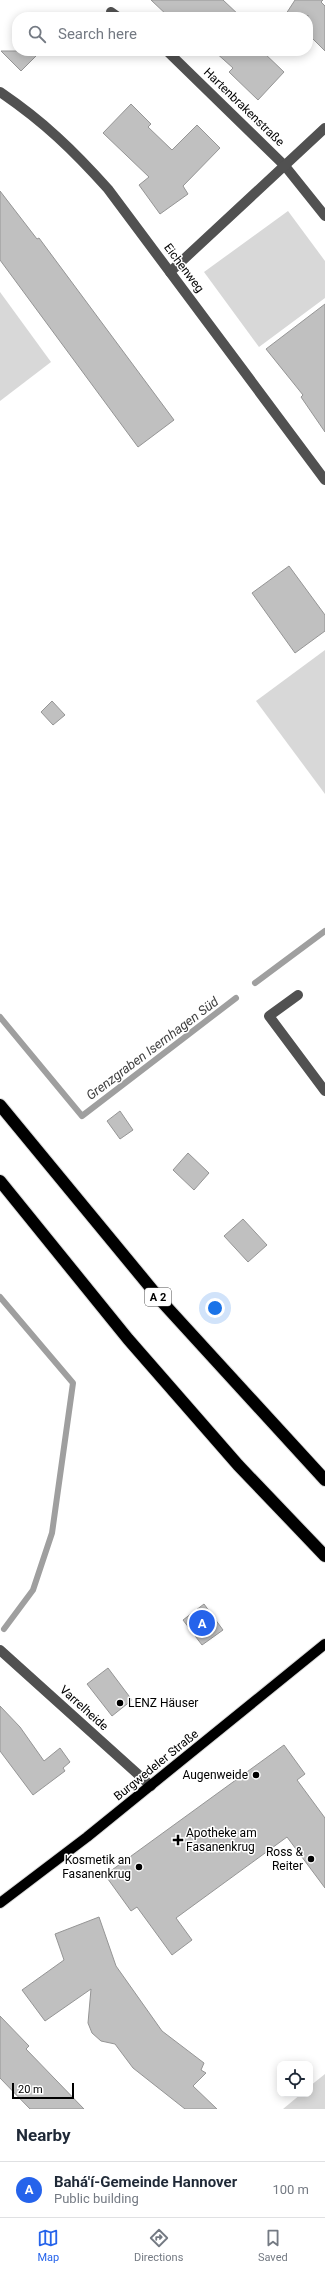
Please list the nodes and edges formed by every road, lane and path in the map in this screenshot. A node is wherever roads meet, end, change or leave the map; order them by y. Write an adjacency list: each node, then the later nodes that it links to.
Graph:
1 (172, 56): 4 (street, Hartenbrakenstraße)
2 (0, 92): 6 (street, Eichenweg)
3 (325, 128): 4 (street, Hartenbrakenstraße)
4 (285, 166): 5 (street); 6 (street, Hartenbrakenstraße)
5 (325, 216)
6 (170, 272): 7 (street, Eichenweg)
7 (325, 480)
8 (298, 995): 9 (street)
9 (325, 1091)
10 (0, 1105): 12 (highway, A 2)
11 (0, 1181): 13 (highway)
12 (325, 1480)
13 (325, 1556)
14 (325, 1644): 16 (main road, Burgwedeler Straße)
15 (0, 1650): 16 (street, Varrelheide)
16 (151, 1786): 17 (main road, Burgwedeler Straße)
17 (0, 1903)

